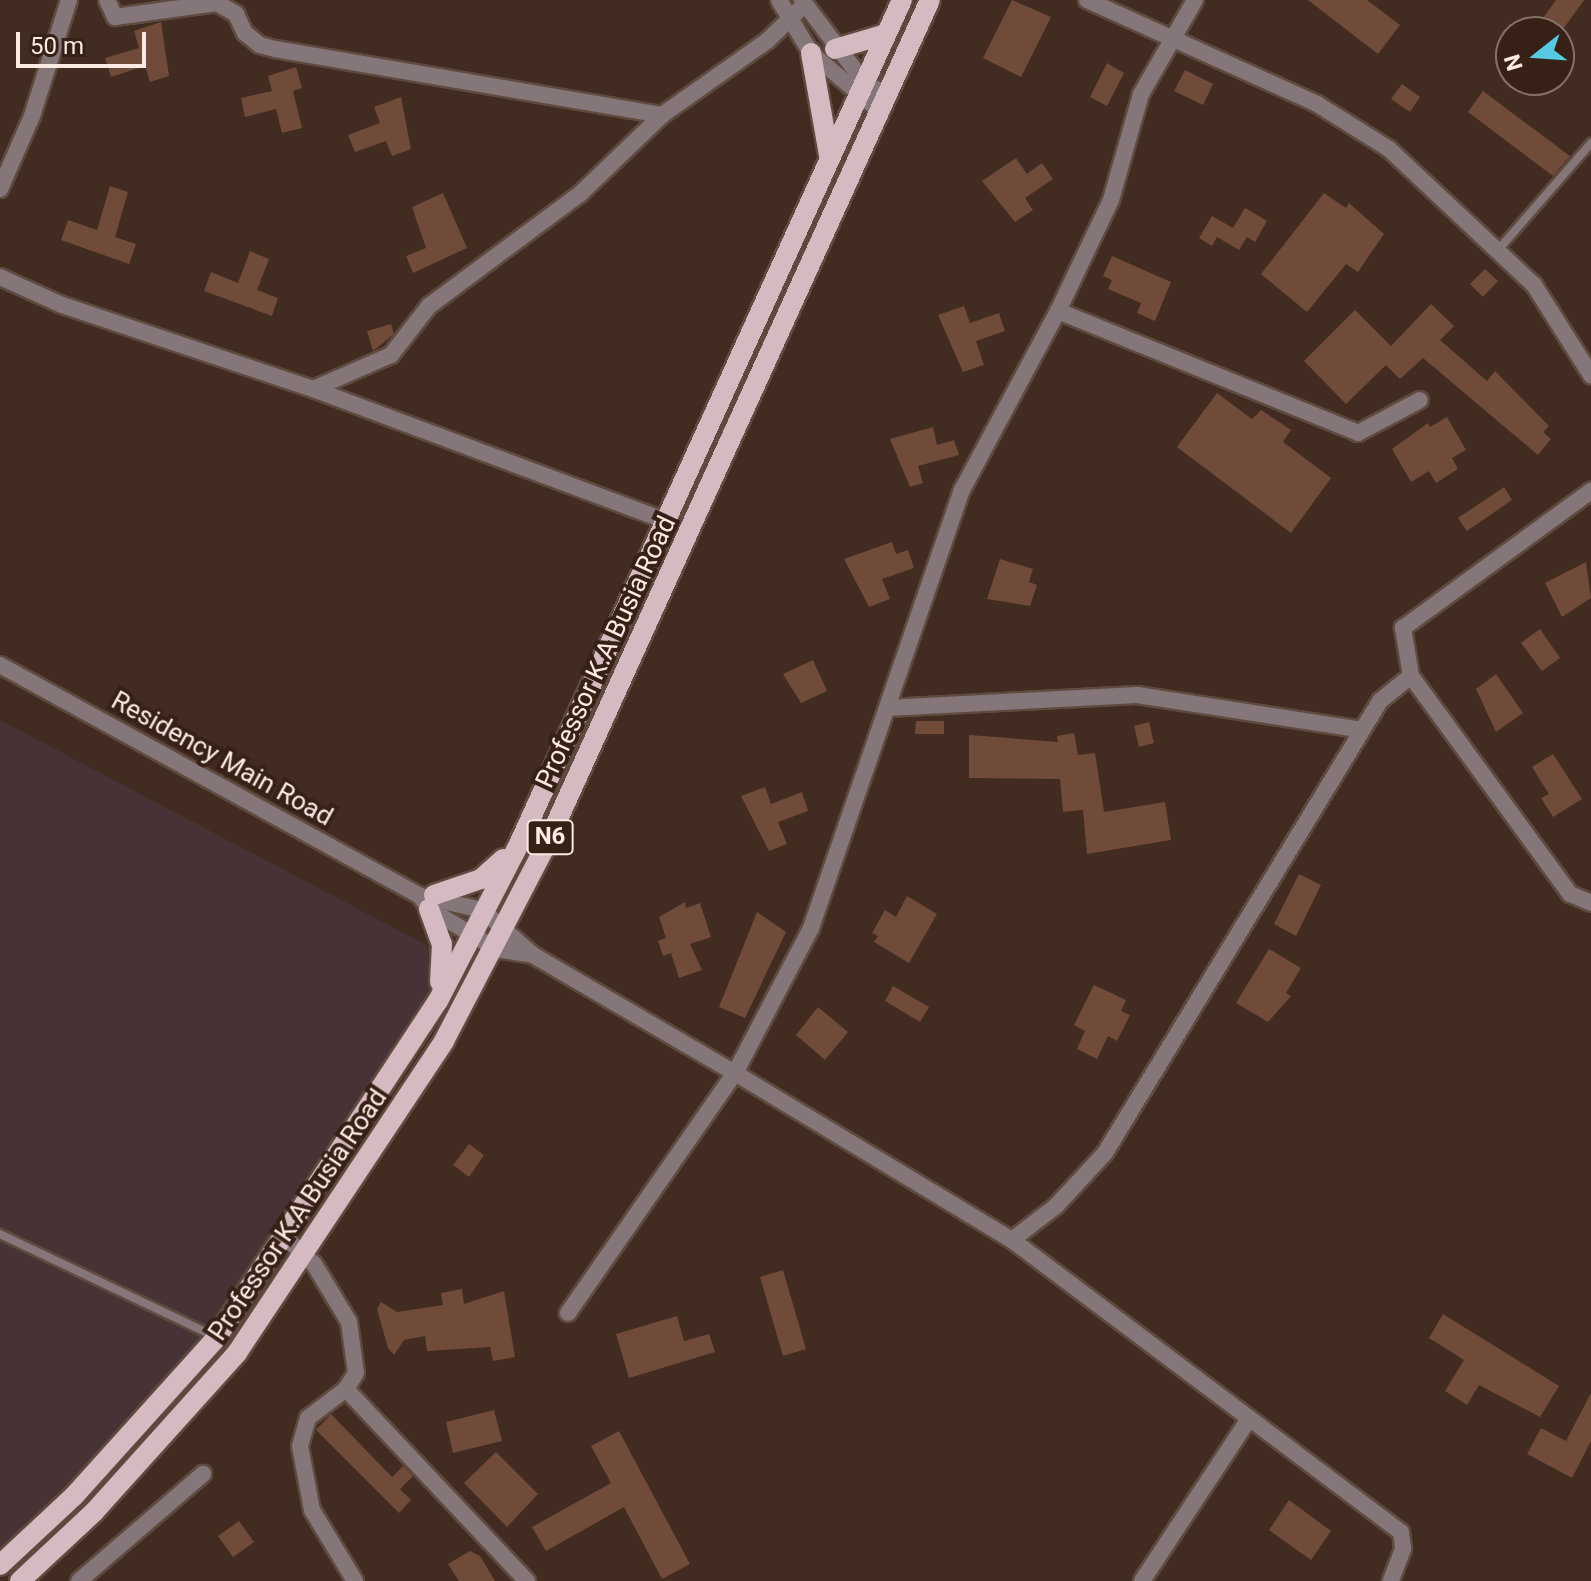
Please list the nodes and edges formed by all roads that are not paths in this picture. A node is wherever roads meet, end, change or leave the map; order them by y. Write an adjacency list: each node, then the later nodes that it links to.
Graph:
1 (69, 0): 19 (street)
2 (107, 0): 16 (street)
3 (779, 0): 9 (street)
4 (902, 0): 10 (main road, Professor K.A Busia Road / N6)
5 (930, 0): 15 (main road, Professor K.A Busia Road / N6)
6 (1087, 0): 11 (street)
7 (1195, 0): 11 (street)
8 (803, 2): 9 (street); 12 (street)
9 (790, 19): 13 (street); 16 (street)
10 (886, 34): 12 (main road); 14 (main road, Professor K.A Busia Road / N6)
11 (1170, 38): 20 (street); 22 (street)
12 (835, 49): 14 (street)
13 (811, 53): 14 (street); 18 (main road)
14 (861, 90): 15 (street); 18 (main road, Professor K.A Busia Road / N6)
15 (880, 102): 36 (main road, Professor K.A Busia Road / N6)
16 (662, 115): 24 (street)
17 (1591, 143): 20 (lane)
18 (830, 159): 27 (main road, Professor K.A Busia Road / N6)
19 (0, 189)
20 (1498, 250): 23 (street)
21 (0, 277): 24 (street)
22 (1058, 311): 25 (street); 30 (street)
23 (1591, 375)
24 (313, 389): 27 (street)
25 (1420, 400)
26 (1591, 491): 29 (street)
27 (664, 520): 32 (main road, Professor K.A Busia Road / N6)
28 (0, 665): 33 (street, Residency Main Road)
29 (1411, 676): 31 (street); 34 (street)
30 (887, 708): 31 (street); 41 (street)
31 (1362, 730): 44 (street)
32 (520, 842): 33 (main road); 35 (main road, Professor K.A Busia Road / N6)
33 (428, 900): 35 (street); 37 (street); 40 (main road)
34 (1591, 903)
35 (482, 910): 36 (street); 37 (main road, Professor K.A Busia Road / N6)
36 (507, 928): 38 (main road, Professor K.A Busia Road / N6); 39 (street)
37 (469, 932): 38 (street); 40 (main road, Professor K.A Busia Road / N6)
38 (496, 949): 39 (street); 45 (main road, Professor K.A Busia Road / N6)
39 (533, 955): 41 (street)
40 (438, 1001): 43 (main road, Professor K.A Busia Road / N6)
41 (735, 1073): 44 (street); 48 (street)
42 (0, 1234): 49 (lane)
43 (285, 1237): 45 (street); 46 (main road, Professor K.A Busia Road / N6)
44 (1012, 1240): 51 (street)
45 (306, 1253): 47 (main road, Professor K.A Busia Road / N6); 50 (street)
46 (261, 1271): 47 (main road); 49 (main road, Professor K.A Busia Road / N6)
47 (283, 1286): 54 (main road, Professor K.A Busia Road / N6)
48 (568, 1313)
49 (217, 1337): 53 (main road, Professor K.A Busia Road / N6)
50 (346, 1389): 56 (street); 57 (street)
51 (1247, 1422): 58 (street); 59 (street)
52 (203, 1474): 55 (street)
53 (0, 1565)
54 (20, 1581)
55 (79, 1581)
56 (355, 1581)
57 (527, 1581)
58 (1142, 1581)
59 (1391, 1581)

